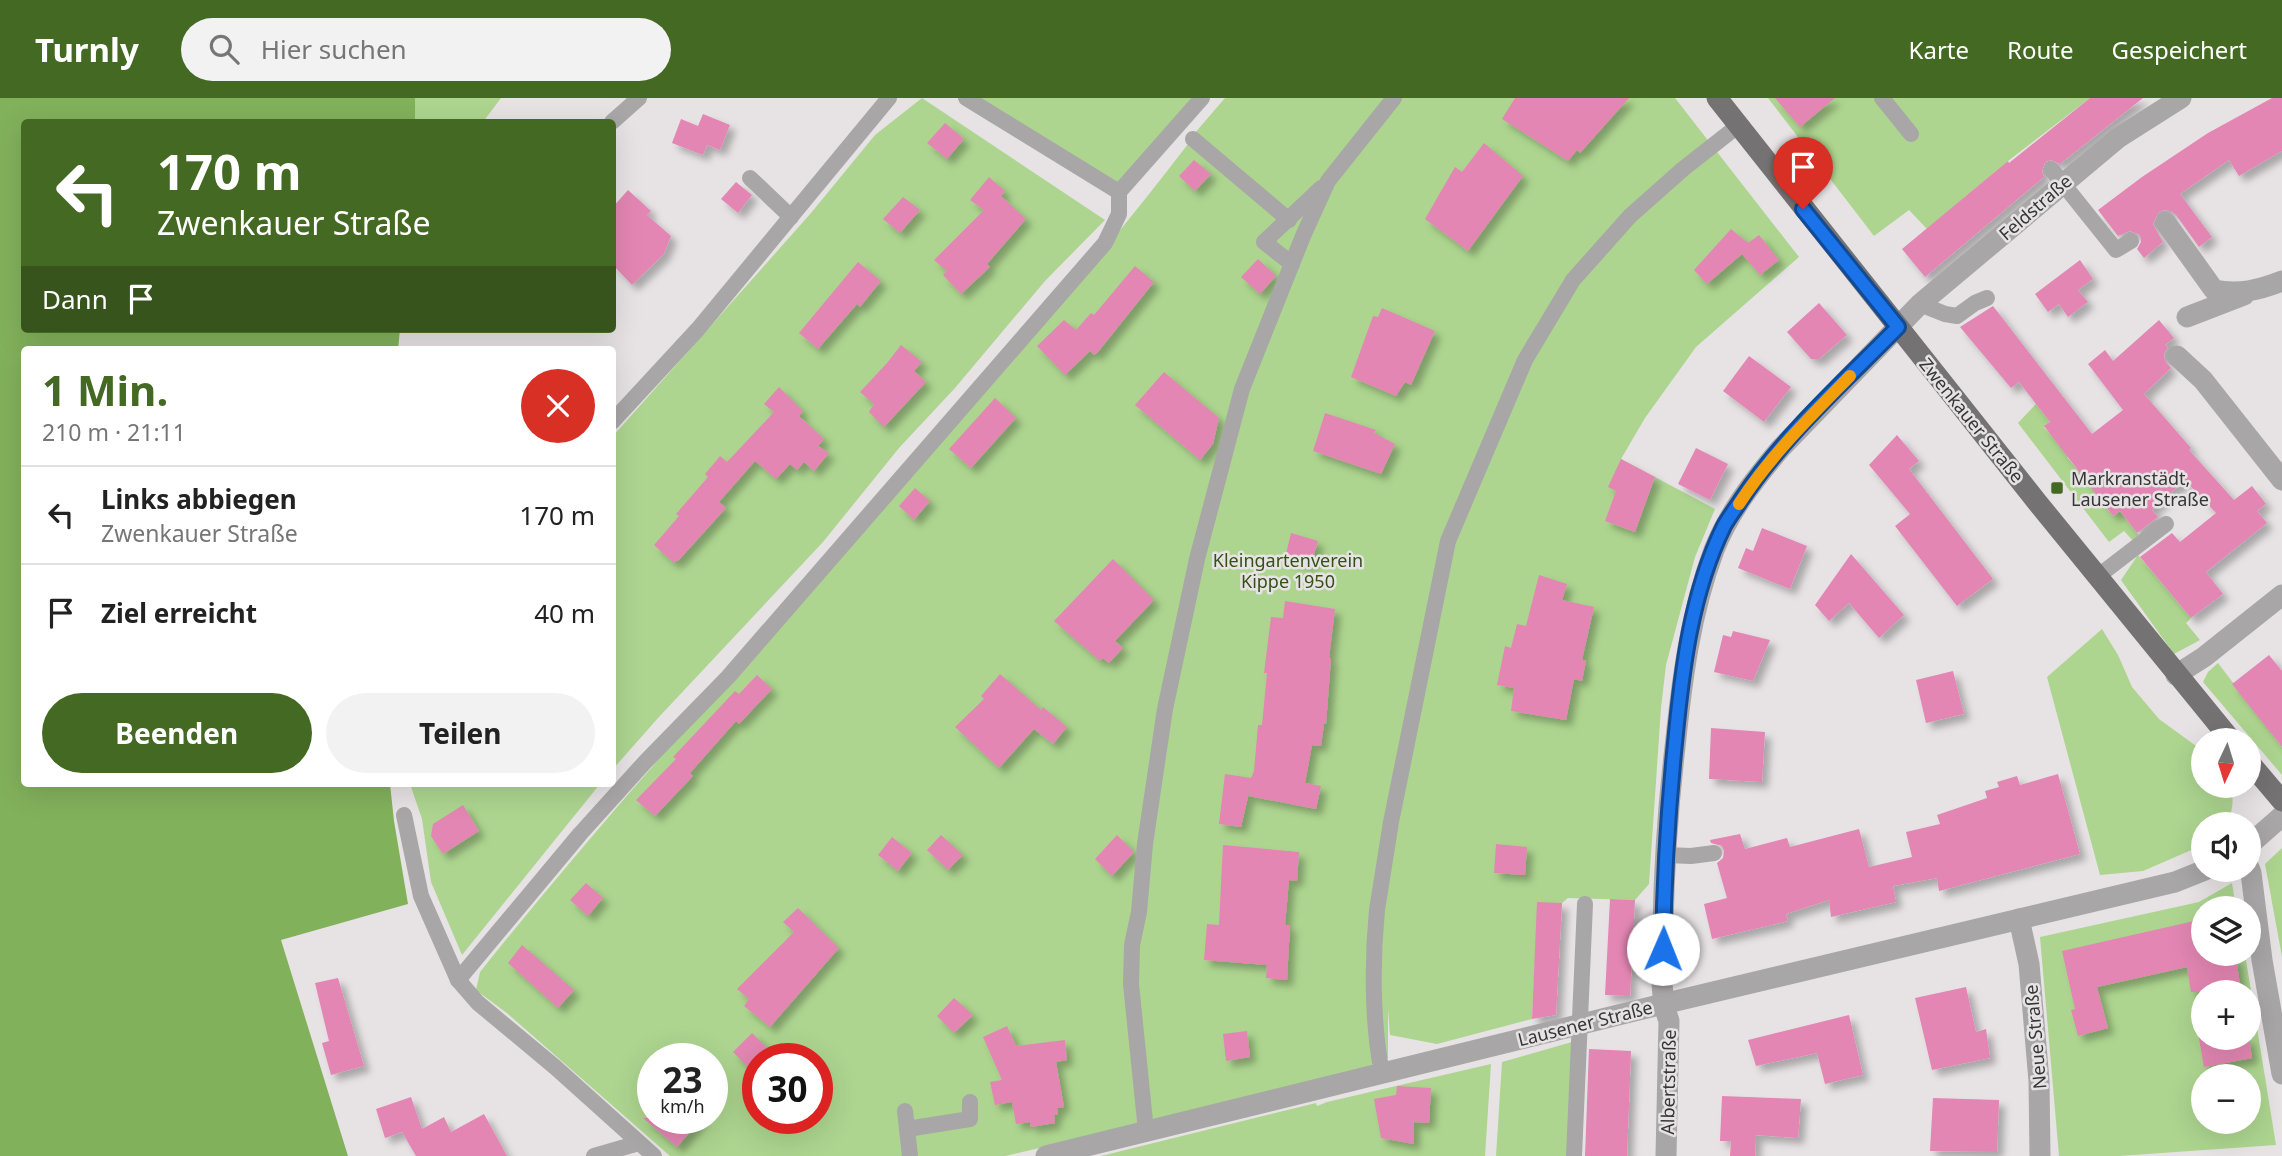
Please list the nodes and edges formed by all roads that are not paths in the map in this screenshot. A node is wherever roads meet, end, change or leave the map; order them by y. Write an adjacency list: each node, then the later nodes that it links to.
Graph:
1 (639, 98): 9 (lane)
2 (889, 98): 17 (lane)
3 (966, 98): 16 (lane)
4 (1202, 98): 16 (lane)
5 (1394, 98): 15 (lane)
6 (1717, 98): 10 (main road, Zwenkauer Straße)
7 (1881, 98): 11 (lane)
8 (2181, 98): 13 (street, Feldstraße)
9 (615, 119)
10 (1739, 125): 27 (main road, Zwenkauer Straße); 50 (lane)
11 (1911, 134)
12 (1193, 139): 18 (lane)
13 (2057, 177): 20 (lane); 25 (street, Feldstraße)
14 (750, 178): 17 (lane)
15 (1328, 181): 18 (lane); 21 (lane)
16 (1119, 192): 47 (lane)
17 (791, 217): 29 (lane)
18 (1289, 220): 21 (lane)
19 (2166, 223): 23 (street)
20 (2131, 241)
21 (1292, 264): 55 (lane)
22 (2282, 281): 23 (street)
23 (2255, 291): 26 (street)
24 (1987, 298): 25 (lane)
25 (1920, 304): 27 (street, Feldstraße)
26 (2187, 317)
27 (1898, 327): 32 (main road, Zwenkauer Straße); 42 (street, Albertstraße)
28 (2177, 356): 30 (street)
29 (616, 418)
30 (2282, 480)
31 (2166, 524): 32 (lane)
32 (2097, 577): 34 (main road, Zwenkauer Straße)
33 (2282, 595): 34 (street)
34 (2176, 675): 35 (main road, Zwenkauer Straße)
35 (2221, 728)
36 (2261, 776): 37 (main road)
37 (2282, 801)
38 (404, 815): 47 (lane)
39 (2282, 816): 40 (street)
40 (2261, 834)
41 (1714, 853): 42 (lane)
42 (1665, 855): 48 (street, Albertstraße)
43 (2191, 876): 46 (street, Lausener Straße)
44 (2253, 882): 51 (street)
45 (1585, 904): 49 (lane)
46 (2019, 919): 48 (street, Lausener Straße); 63 (street, Neue Straße)
47 (458, 979): 56 (lane)
48 (1662, 1004): 49 (street, Lausener Straße); 62 (street, Albertstraße)
49 (1580, 1024): 50 (street, Lausener Straße); 61 (lane)
50 (1382, 1073): 55 (street, Lausener Straße)
51 (2282, 1074)
52 (970, 1102): 54 (lane)
53 (905, 1111): 54 (lane)
54 (907, 1129): 59 (lane)
55 (1146, 1131): 60 (street, Lausener Straße)
56 (639, 1143): 57 (lane); 58 (lane)
57 (594, 1156)
58 (654, 1156)
59 (911, 1156)
60 (1046, 1156)
61 (1574, 1156)
62 (1666, 1156)
63 (2040, 1156)

